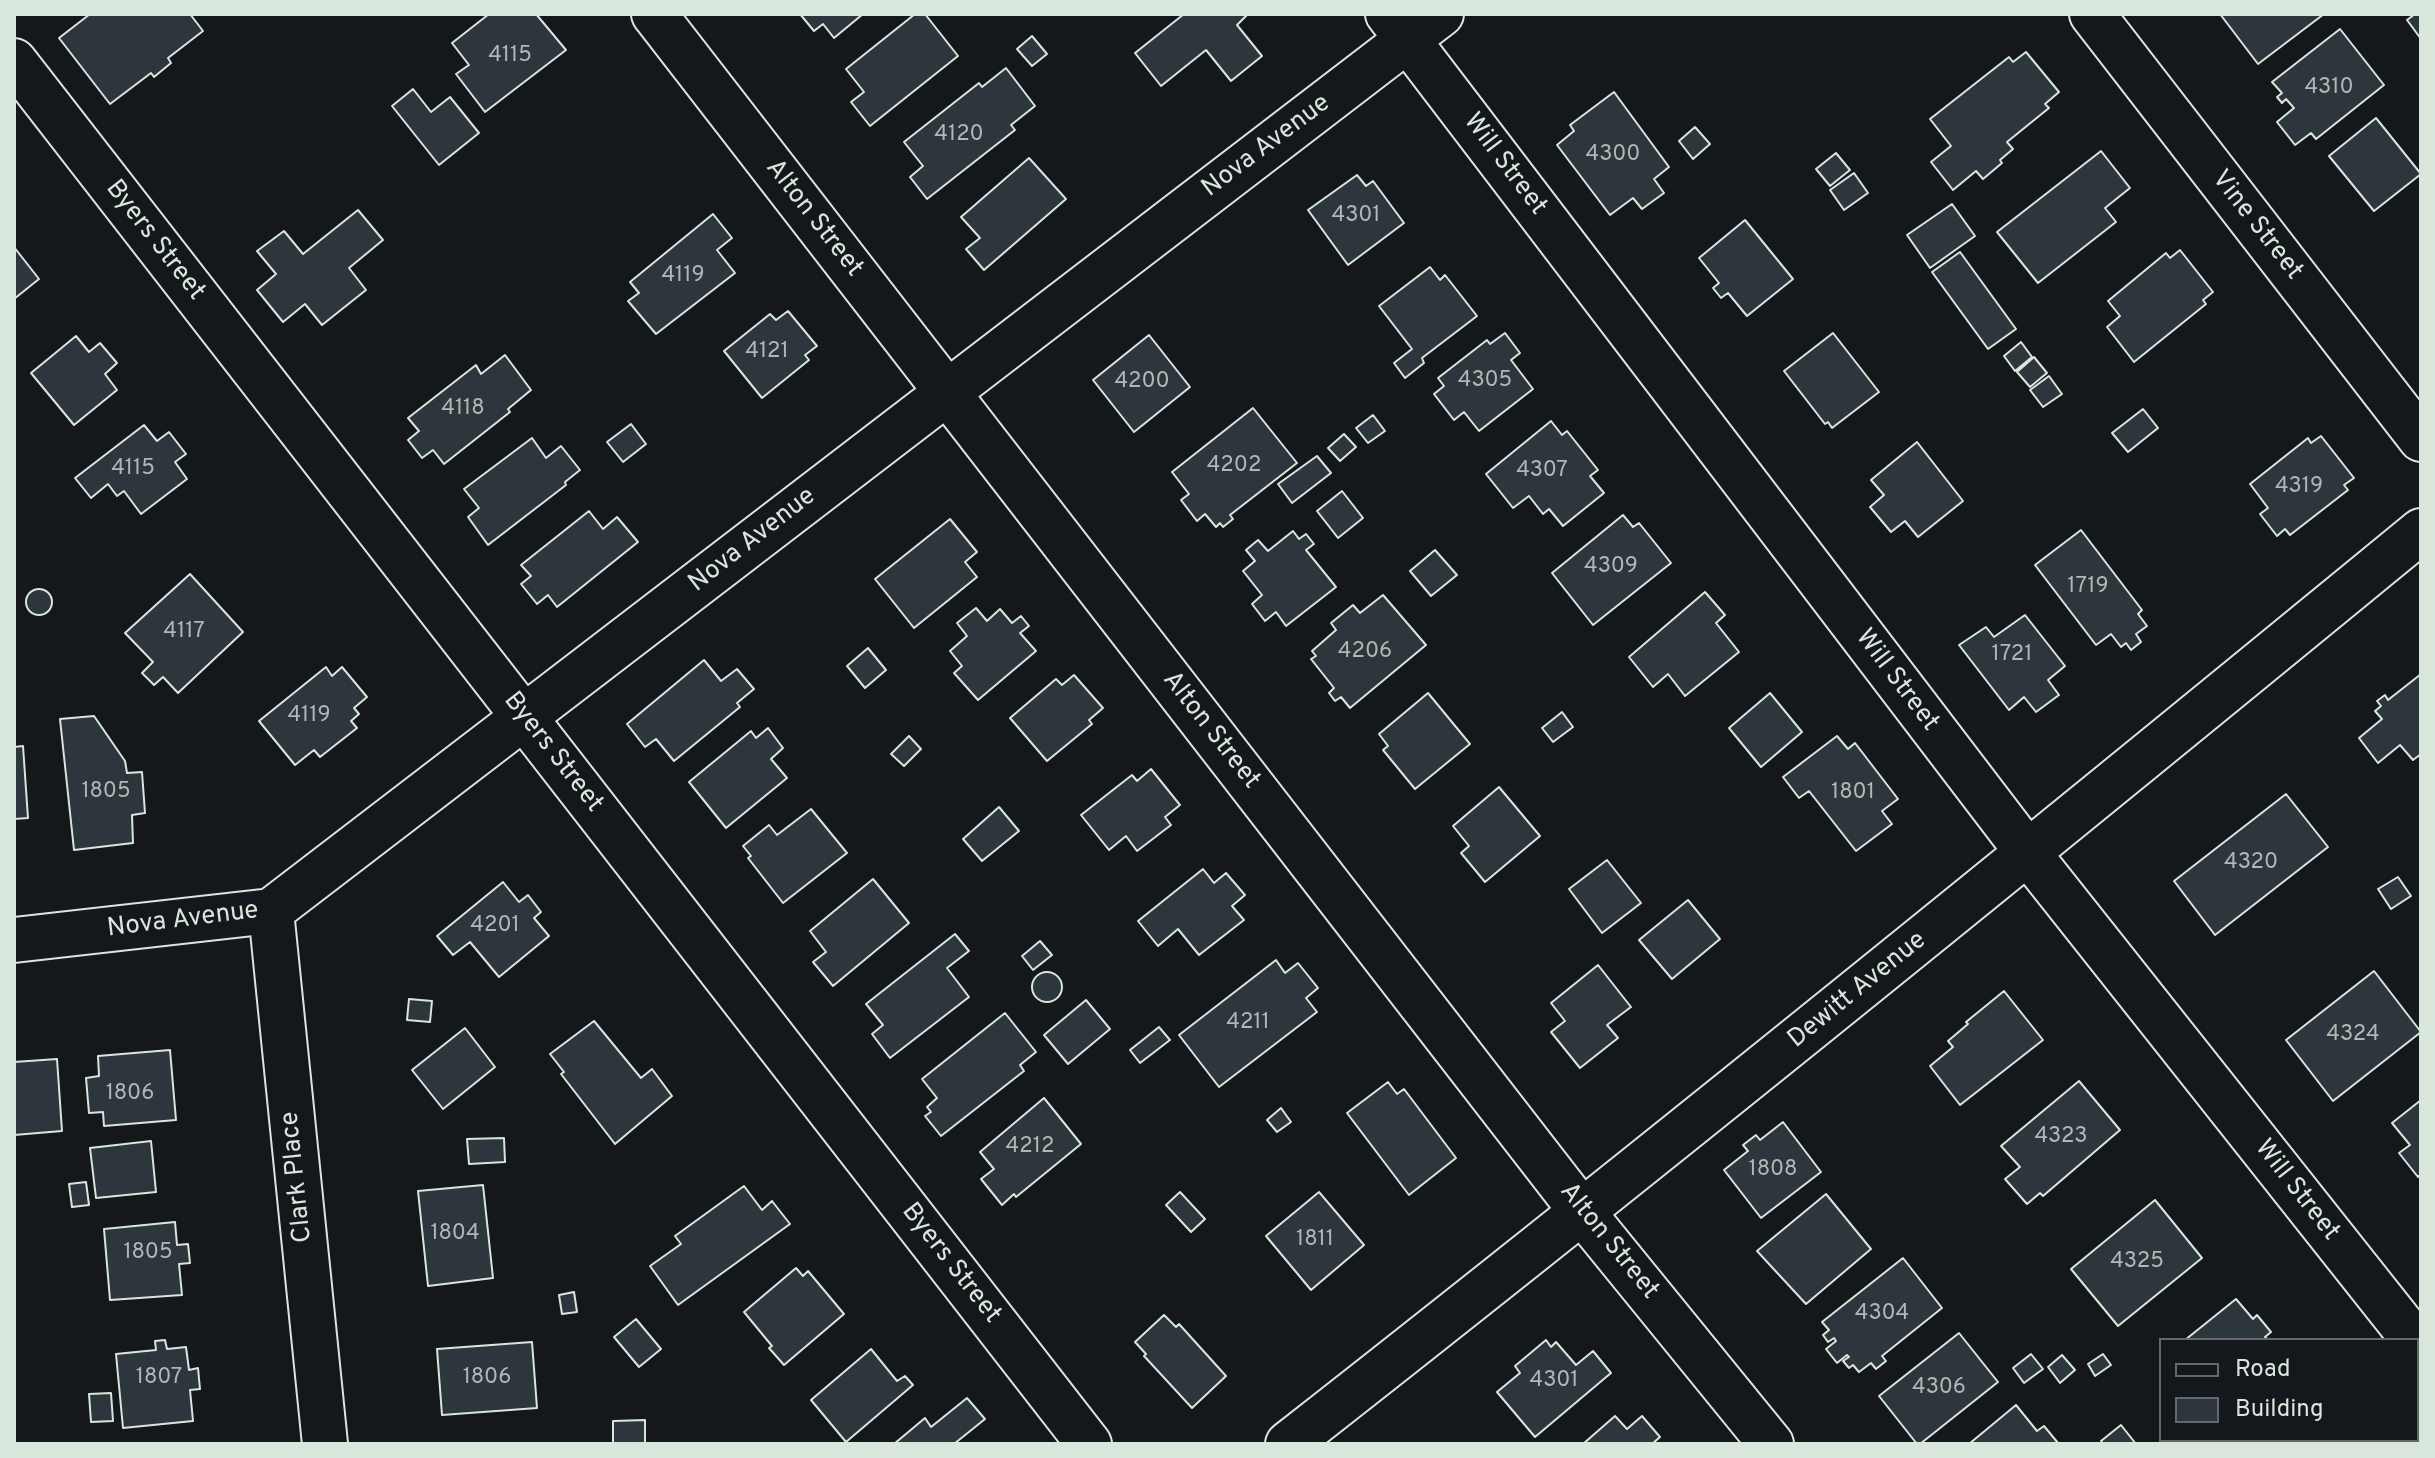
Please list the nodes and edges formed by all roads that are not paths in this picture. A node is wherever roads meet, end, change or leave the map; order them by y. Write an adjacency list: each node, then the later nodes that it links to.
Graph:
1 (654, 14): 5 (street, Alton Street)
2 (2092, 14): 6 (street, Vine Street)
3 (1412, 22): 5 (street, Nova Avenue); 9 (street, Will Street)
4 (14, 61): 8 (street, Byers Street)
5 (947, 392): 8 (street, Nova Avenue); 12 (street, Alton Street)
6 (2421, 439)
7 (2421, 531): 9 (street, Dewitt Avenue)
8 (524, 717): 10 (street, Nova Avenue); 15 (street, Byers Street)
9 (2028, 853): 12 (street, Dewitt Avenue); 13 (street, Will Street)
10 (271, 911): 11 (street, Nova Avenue); 14 (street, Clark Place)
11 (14, 940)
12 (1583, 1213): 16 (street, Dewitt Avenue); 17 (street, Alton Street)
13 (2413, 1338)
14 (325, 1444)
15 (1089, 1444)
16 (1288, 1444)
17 (1771, 1444)

